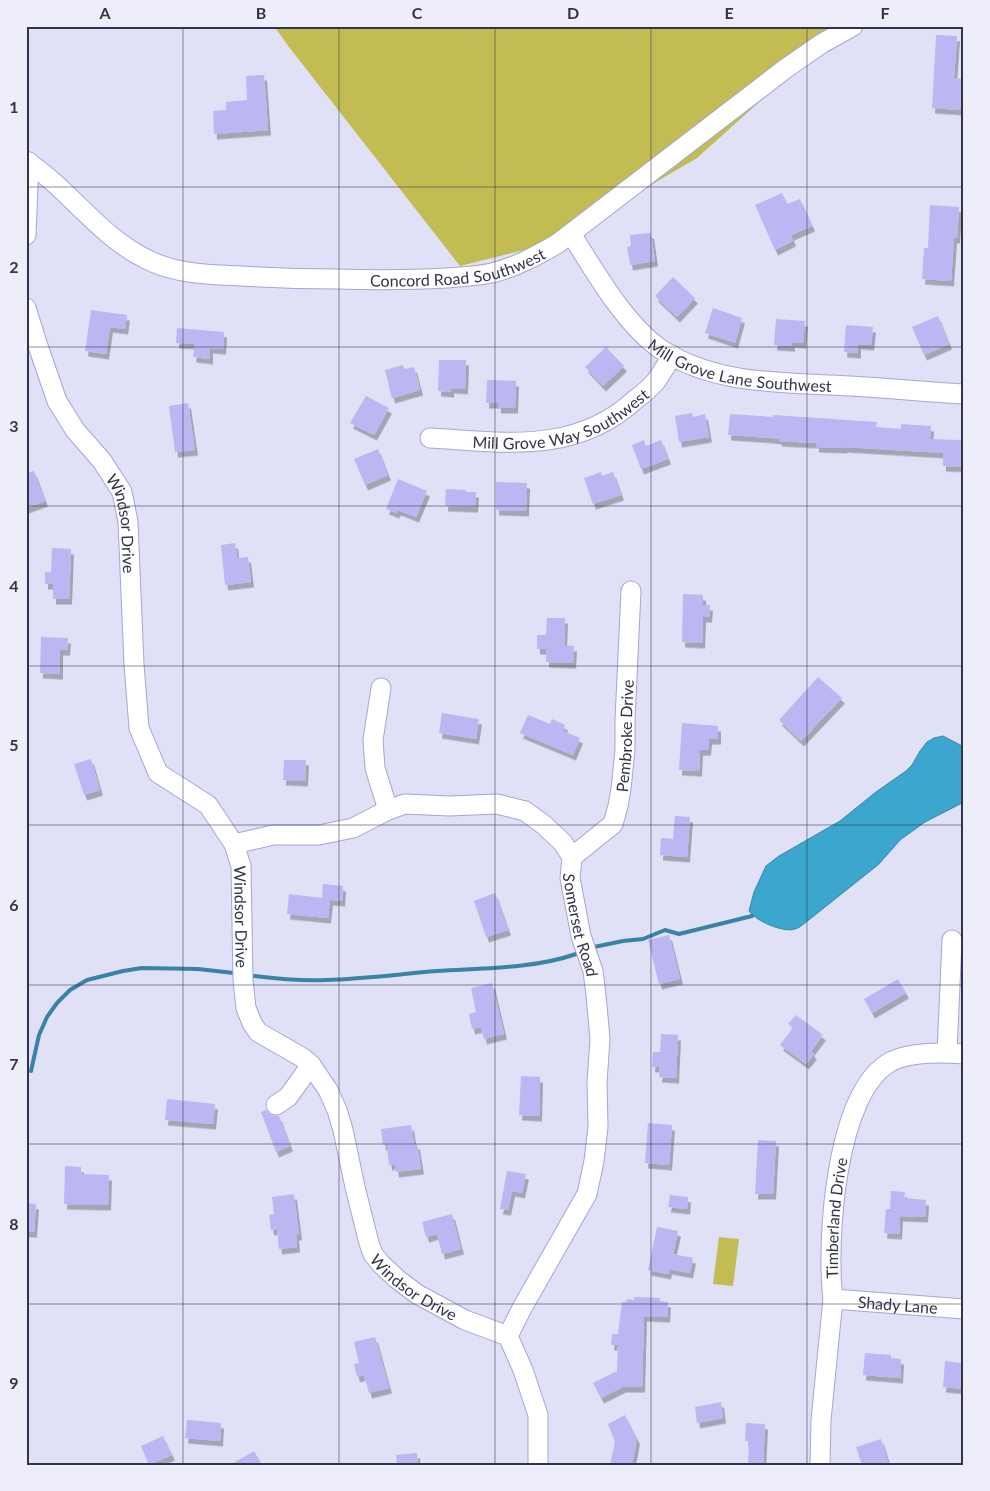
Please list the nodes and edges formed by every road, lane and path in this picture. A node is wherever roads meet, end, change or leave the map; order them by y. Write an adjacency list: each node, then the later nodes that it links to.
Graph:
1 (853, 26): 3 (street, Concord Road Southwest)
2 (28, 162): 3 (street, Concord Road Southwest); 4 (street)
3 (571, 234): 6 (street, Mill Grove Lane Southwest)
4 (26, 235)
5 (26, 308): 12 (street, Windsor Drive)
6 (672, 355): 7 (street, Mill Grove Lane Southwest); 8 (street, Mill Grove Way Southwest)
7 (964, 394)
8 (430, 438)
9 (631, 591): 13 (street, Pembroke Drive)
10 (381, 688): 11 (street)
11 (388, 810): 12 (street, Somerset Road); 13 (street, Somerset Road)
12 (234, 844): 16 (street, Windsor Drive)
13 (572, 857): 20 (street, Somerset Road)
14 (952, 940): 15 (street)
15 (955, 1053): 18 (street, Timberland Drive)
16 (311, 1065): 17 (street); 20 (street, Windsor Drive)
17 (276, 1105)
18 (833, 1300): 19 (street, Shady Lane); 22 (street, Timberland Drive)
19 (964, 1309)
20 (508, 1336): 21 (street)
21 (538, 1465)
22 (820, 1465)

